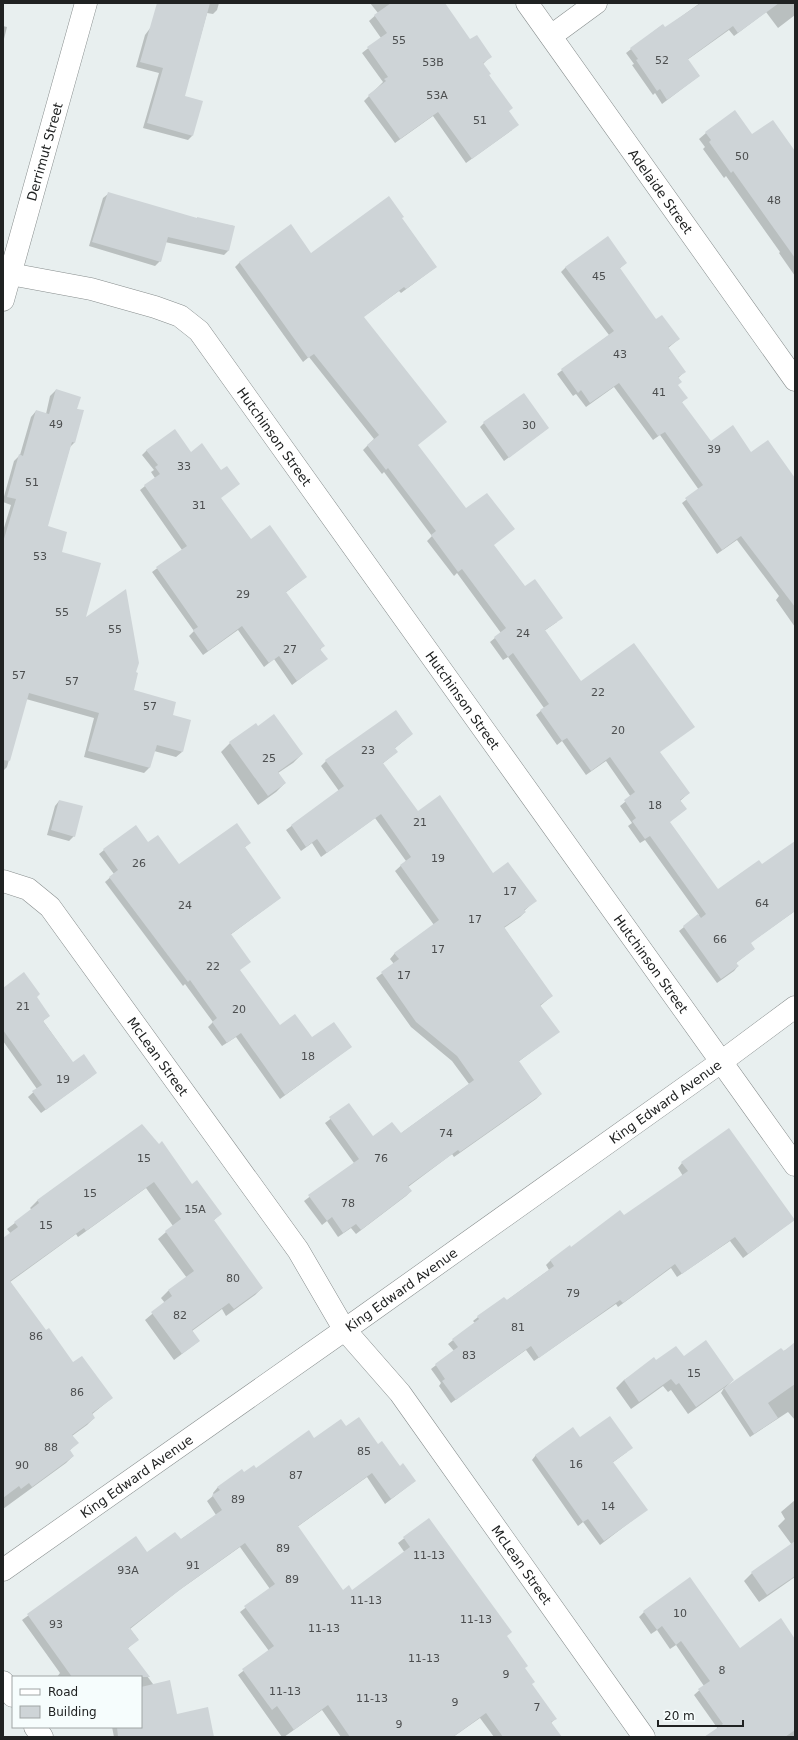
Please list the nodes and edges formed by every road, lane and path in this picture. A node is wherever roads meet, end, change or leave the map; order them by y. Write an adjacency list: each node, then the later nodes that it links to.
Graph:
1 (86, 3): 5 (street, Derrimut Street)
2 (527, 3): 4 (street, Adelaide Street)
3 (596, 3): 4 (street)
4 (551, 36): 7 (street, Adelaide Street)
5 (8, 265): 6 (street, Derrimut Street); 10 (street, Hutchinson Street)
6 (3, 300)
7 (795, 380)
8 (3, 881): 12 (street, McLean Street)
9 (795, 1008): 10 (street, King Edward Avenue)
10 (721, 1062): 11 (street, Hutchinson Street); 12 (street, King Edward Avenue)
11 (795, 1165)
12 (352, 1324): 13 (street, King Edward Avenue); 18 (street, McLean Street)
13 (4, 1569)
14 (3, 1682): 15 (street)
15 (12, 1695)
16 (36, 1728): 17 (street)
17 (42, 1737)
18 (644, 1737)

